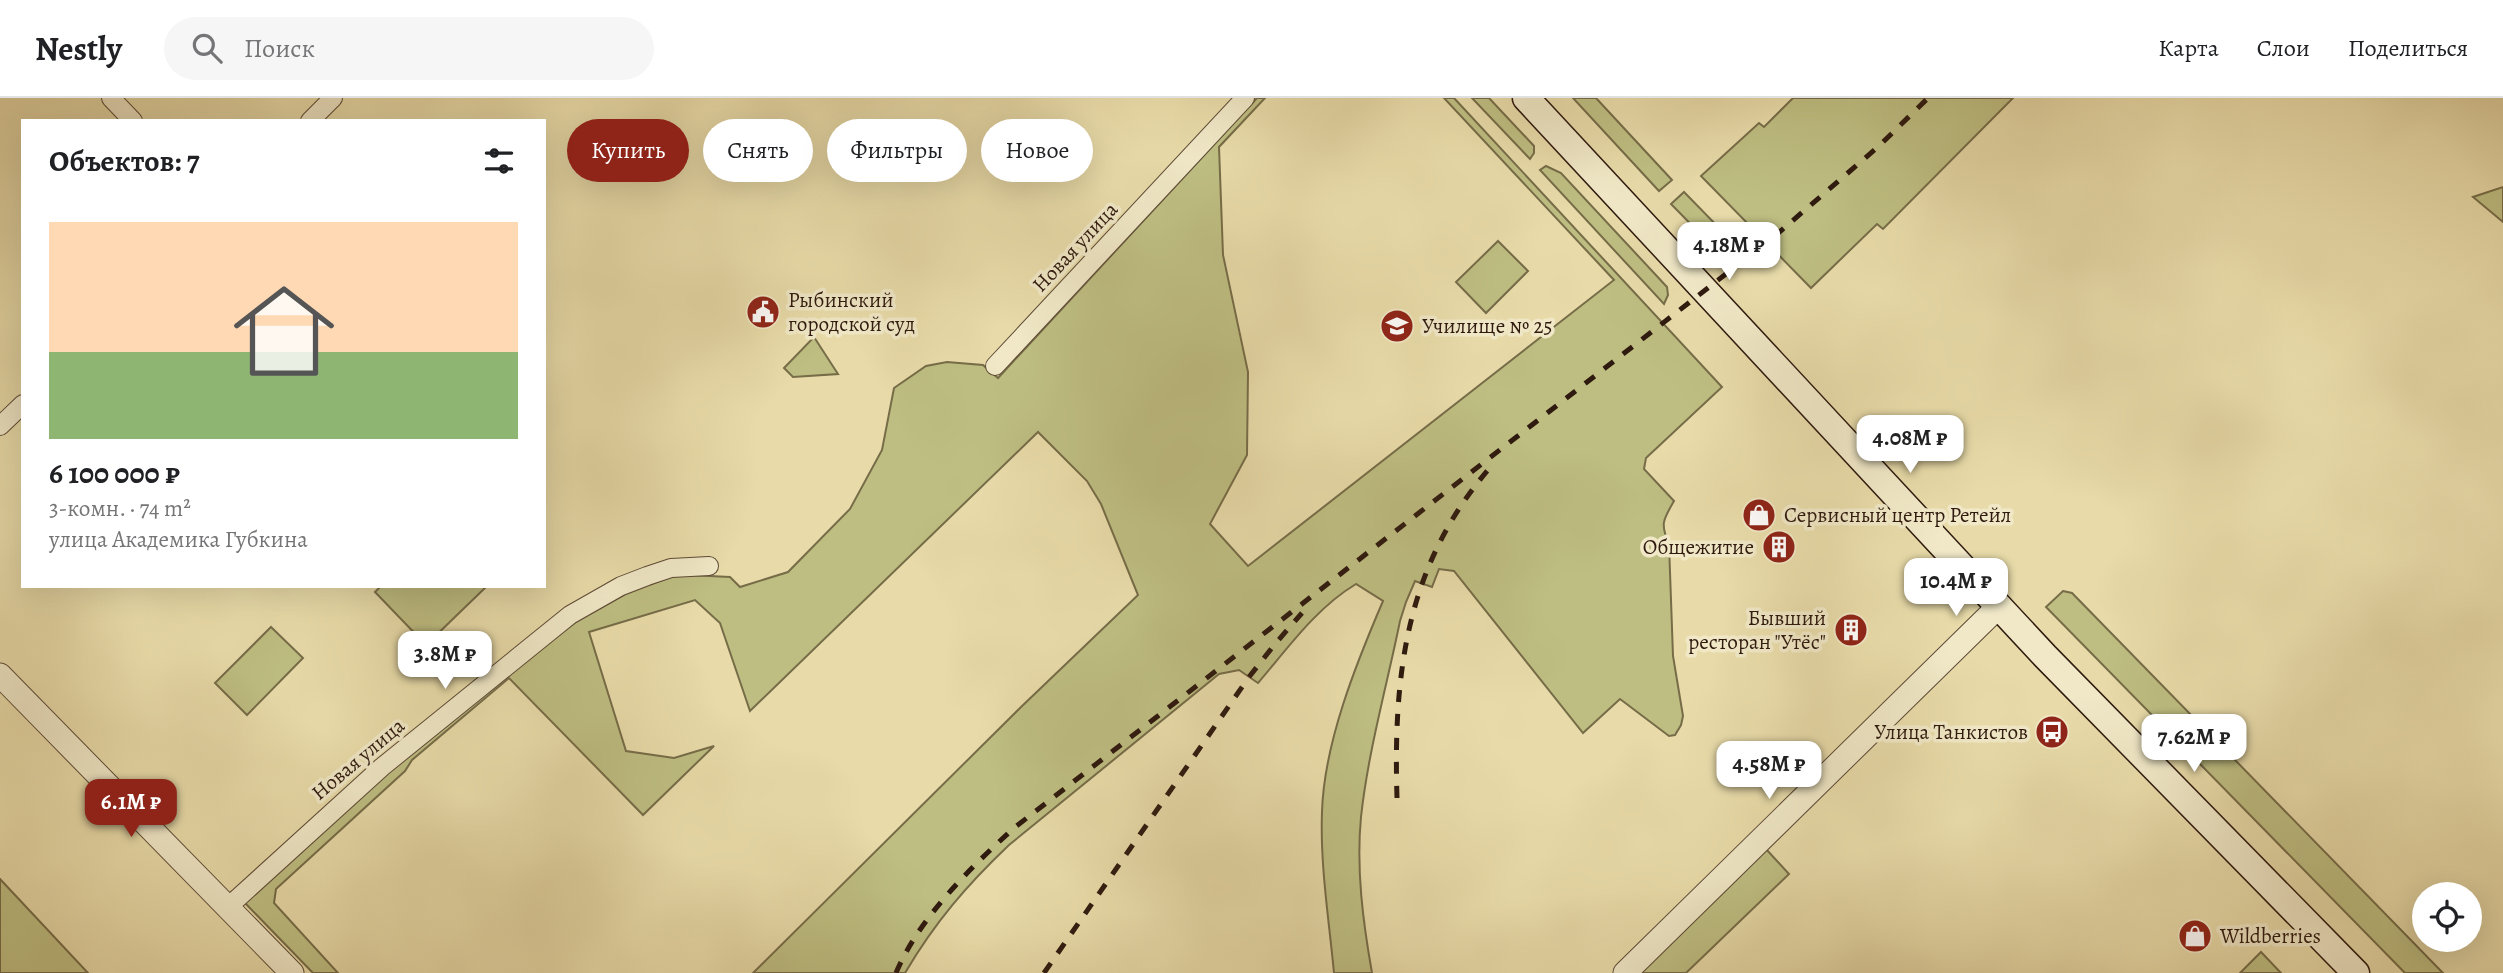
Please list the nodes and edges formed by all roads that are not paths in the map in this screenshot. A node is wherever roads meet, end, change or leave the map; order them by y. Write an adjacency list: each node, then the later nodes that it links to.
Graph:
1 (111, 98): 5 (street)
2 (333, 98): 6 (street)
3 (1245, 98): 7 (street, Новая улица)
4 (1526, 98): 11 (main road)
5 (131, 119)
6 (312, 119)
7 (995, 366)
8 (21, 406): 9 (street)
9 (0, 426)
10 (709, 565): 13 (street, Новая улица)
11 (1999, 606): 15 (street); 16 (main road)
12 (0, 675): 13 (street)
13 (228, 907): 14 (street)
14 (292, 973)
15 (1625, 973)
16 (2356, 973)

